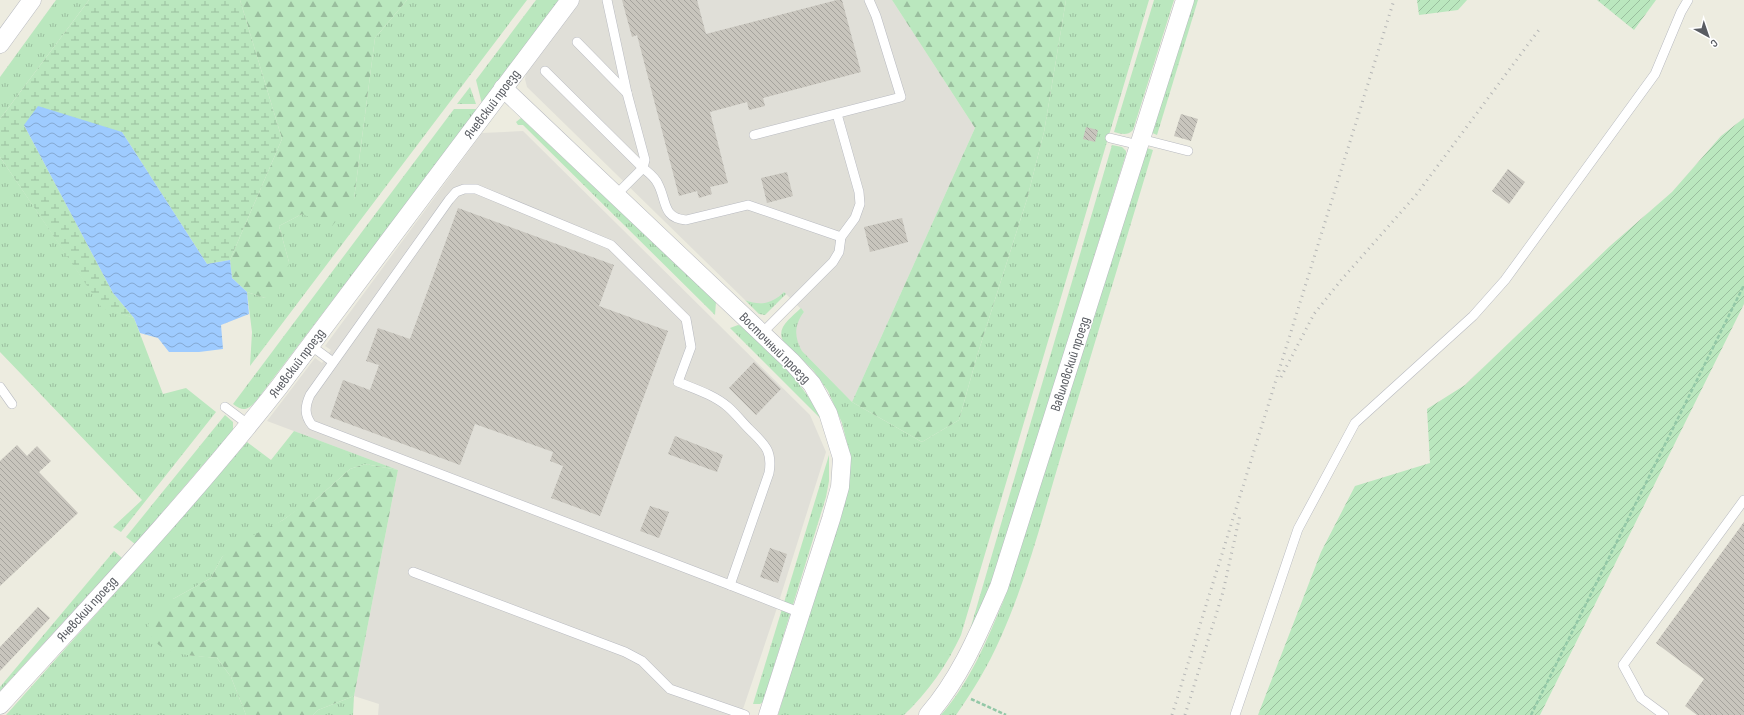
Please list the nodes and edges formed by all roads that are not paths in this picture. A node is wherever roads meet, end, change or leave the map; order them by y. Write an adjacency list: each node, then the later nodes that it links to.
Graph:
1 (32, 0): 8 (street)
2 (570, 0): 10 (street, Ячевский проезд)
3 (607, 0): 11 (lane)
4 (868, 0): 12 (lane)
5 (1185, 0): 15 (street, Вавиловский проезд)
6 (1688, 0): 35 (lane)
7 (577, 42): 11 (lane)
8 (0, 44)
9 (545, 71): 17 (lane)
10 (503, 88): 18 (street, Восточный проезд); 21 (street, Ячевский проезд)
11 (627, 93): 17 (lane)
12 (837, 114): 13 (lane); 19 (lane)
13 (754, 135)
14 (1110, 138): 15 (lane)
15 (1140, 142): 16 (lane); 34 (street, Вавиловский проезд)
16 (1188, 151)
17 (643, 168): 18 (lane); 19 (lane)
18 (616, 196): 20 (street, Восточный проезд)
19 (841, 237): 20 (lane)
20 (762, 333): 30 (street, Восточный проезд)
21 (310, 345): 22 (lane); 26 (street, Ячевский проезд)
22 (333, 362): 29 (lane); 29 (lane)
23 (0, 387): 24 (lane)
24 (12, 404)
25 (225, 407): 26 (lane)
26 (249, 425): 31 (street, Ячевский проезд)
27 (1744, 500): 36 (lane)
28 (413, 572): 32 (lane)
29 (730, 585): 30 (lane)
30 (801, 613): 33 (street, Восточный проезд)
31 (0, 705)
32 (746, 715)
33 (768, 715)
34 (928, 715)
35 (1235, 715)
36 (1664, 715)

